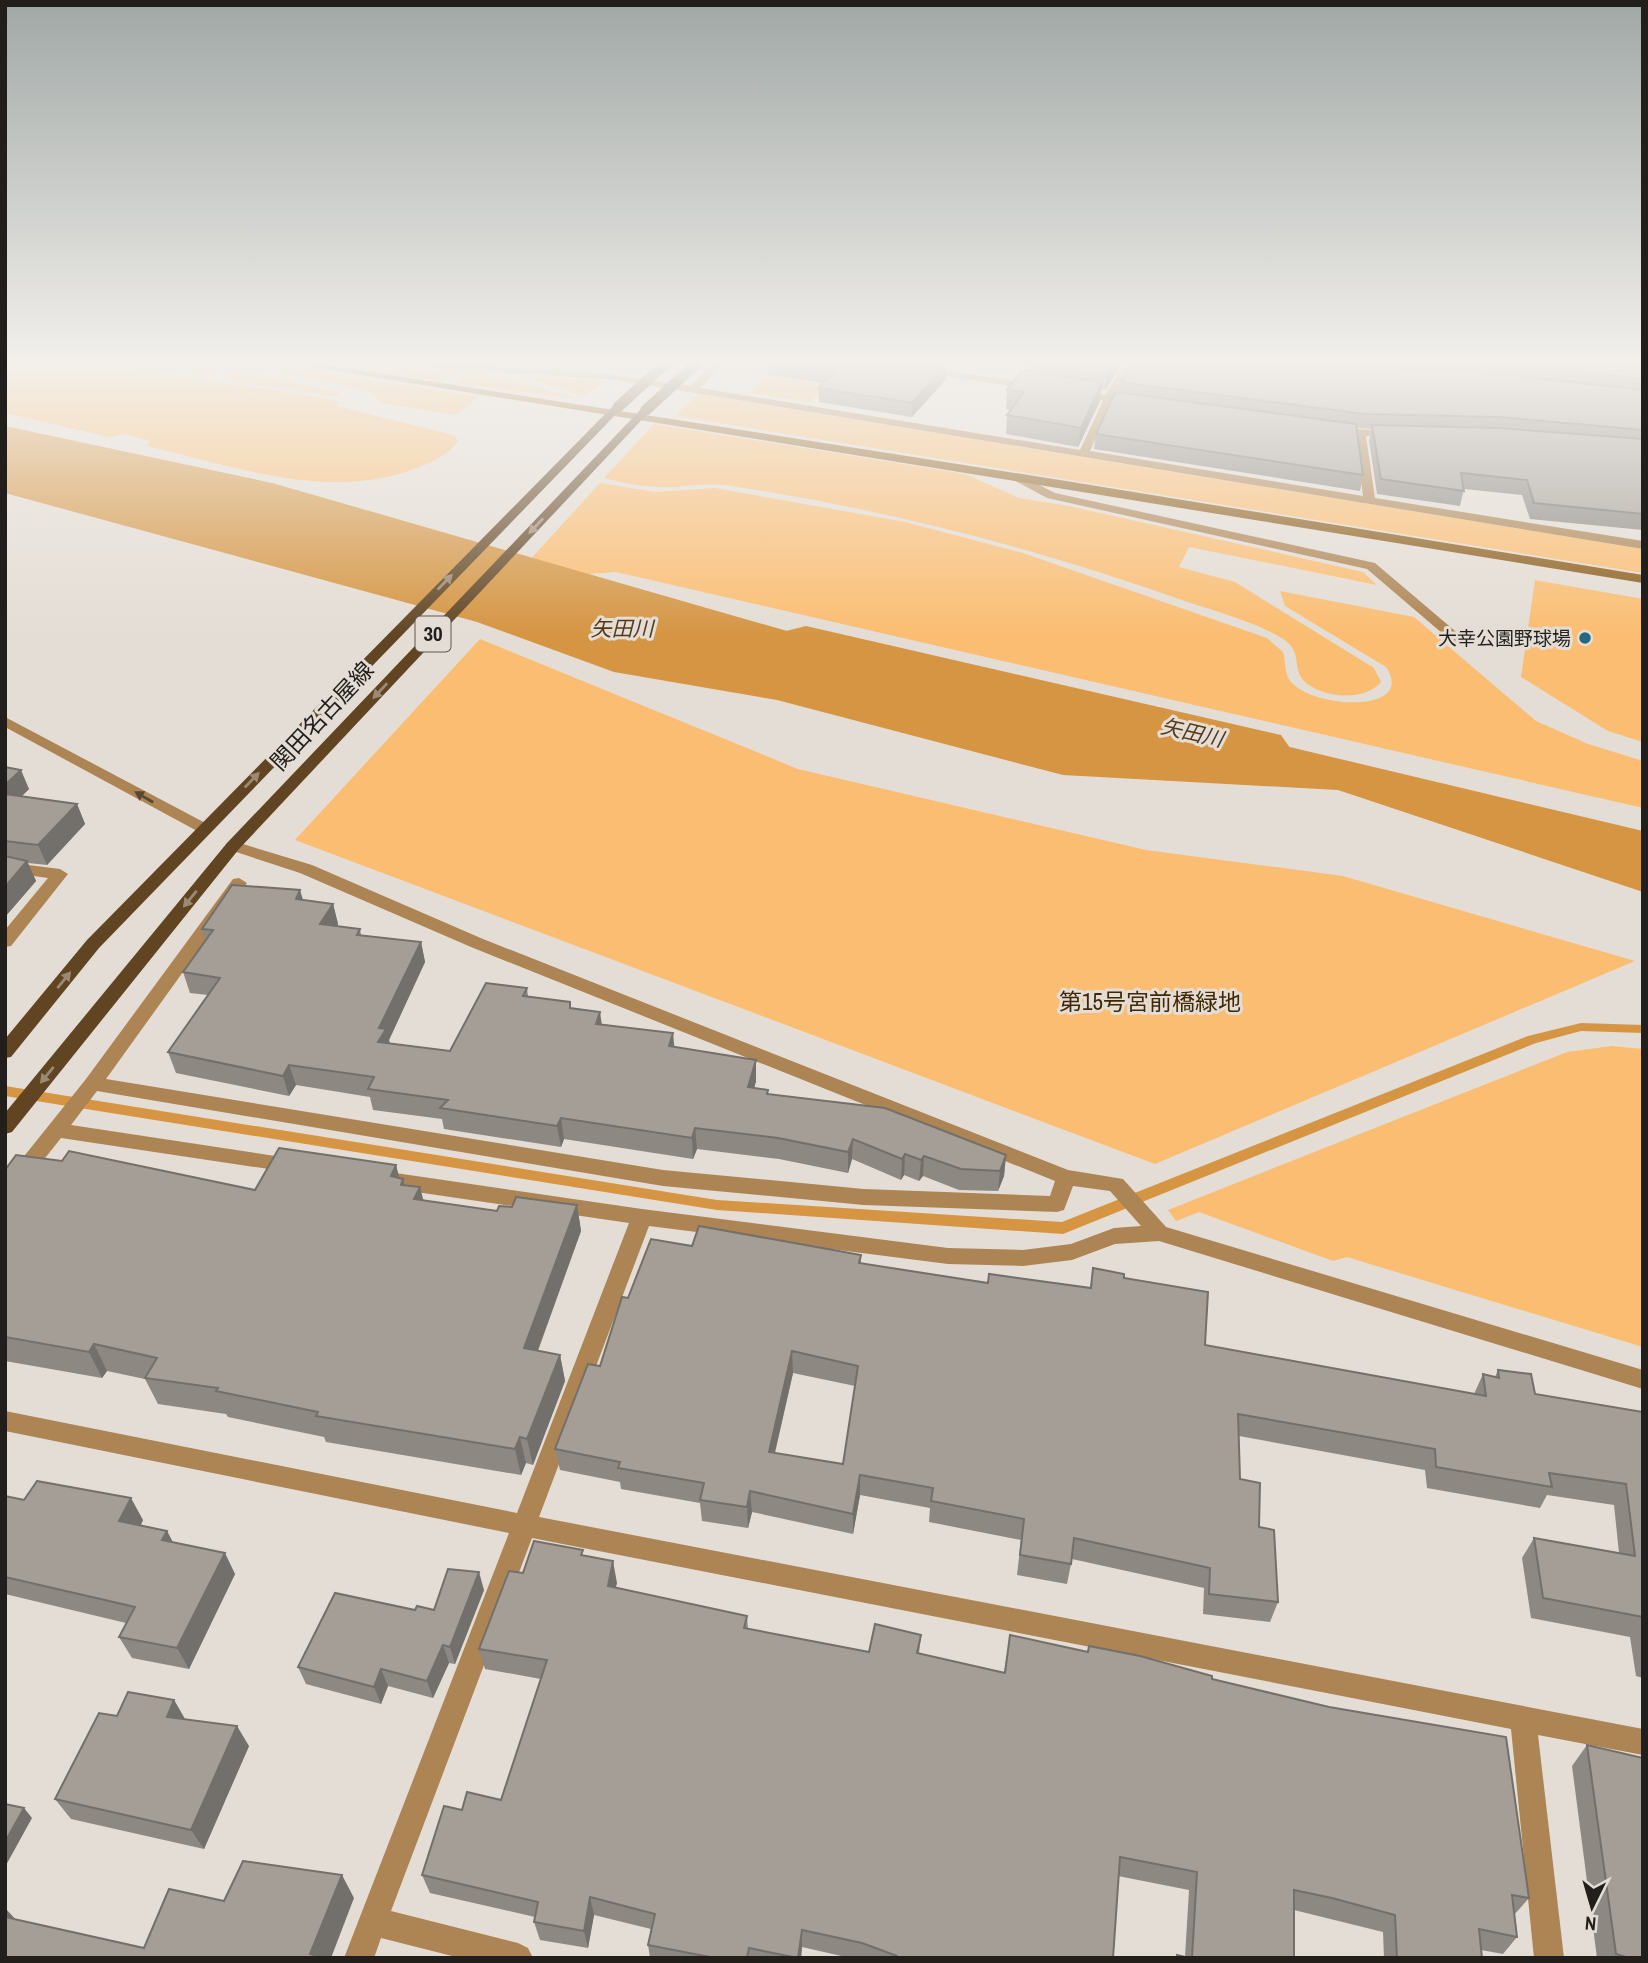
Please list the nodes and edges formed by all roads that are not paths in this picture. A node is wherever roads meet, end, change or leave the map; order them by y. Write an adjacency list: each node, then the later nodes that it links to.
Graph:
1 (571, 453): 12 (main road, 関田名古屋線 / 30, one-way to 1)
2 (606, 453): 13 (main road, 関田名古屋線 / 30, one-way to 13)
3 (868, 453): 6 (street)
4 (1084, 453): 7 (street)
5 (1363, 453): 7 (street)
6 (1012, 475): 9 (street); 10 (street)
7 (1369, 500): 8 (street)
8 (1643, 545)
9 (1643, 579)
10 (1461, 642)
11 (5, 720): 12 (street, one-way to 11)
12 (205, 829): 17 (main road, 関田名古屋線 / 30, one-way to 12)
13 (233, 846): 19 (main road, 関田名古屋線 / 30, one-way to 19); 23 (street)
14 (5, 867): 16 (street)
15 (239, 883): 18 (street)
16 (5, 942)
17 (5, 1052)
18 (91, 1086): 20 (street); 23 (street)
19 (6, 1126)
20 (56, 1130): 21 (street); 24 (street)
21 (315, 1169)
22 (356, 1175): 25 (street)
23 (1066, 1177): 26 (street)
24 (5, 1195)
25 (642, 1217): 26 (street); 29 (street)
26 (1159, 1233): 27 (street)
27 (1643, 1380)
28 (5, 1420): 29 (street)
29 (523, 1525): 30 (street); 32 (street)
30 (1523, 1718): 31 (street); 35 (street)
31 (1643, 1742)
32 (373, 1921): 33 (street); 34 (street)
33 (359, 1958)
34 (517, 1958)
35 (1549, 1958)

